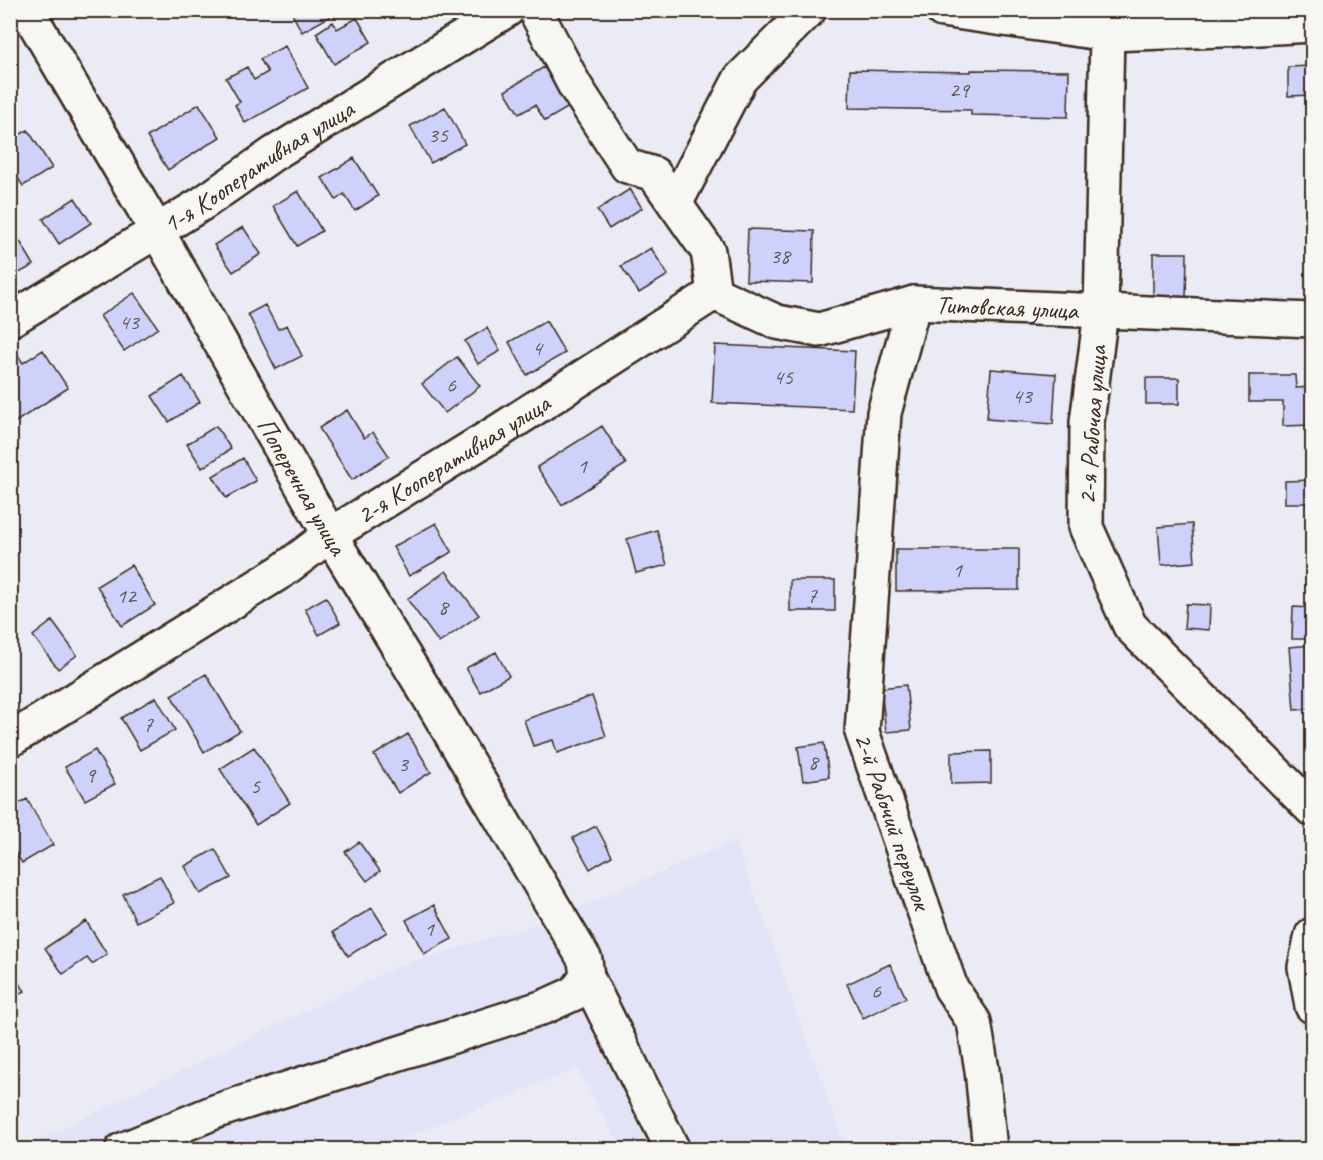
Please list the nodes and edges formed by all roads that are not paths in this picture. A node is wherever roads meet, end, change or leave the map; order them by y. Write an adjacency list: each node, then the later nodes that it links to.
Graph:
1 (27, 10): 10 (street, Поперечная улица)
2 (507, 10): 10 (street, 1-я Кооперативная улица)
3 (535, 10): 9 (street)
4 (809, 10): 9 (street)
5 (942, 10): 8 (street)
6 (1223, 20): 7 (street); 8 (street)
7 (1312, 25)
8 (1107, 34): 13 (street, 2-я Рабочая улица)
9 (675, 204): 11 (street)
10 (157, 231): 14 (street, 1-я Кооперативная улица); 16 (street, Поперечная улица)
11 (714, 293): 12 (street, Титовская улица); 16 (street, 2-я Кооперативная улица)
12 (914, 303): 13 (street, Титовская улица); 24 (street, 2-й Рабочий переулок)
13 (1101, 312): 15 (street, Титовская улица); 18 (street, 2-я Рабочая улица)
14 (10, 320)
15 (1312, 320)
16 (330, 536): 17 (street, 2-я Кооперативная улица); 20 (street, Поперечная улица)
17 (10, 740)
18 (1312, 809)
19 (1312, 935): 21 (street)
20 (586, 969): 22 (street); 23 (street, Поперечная улица)
21 (1312, 1006)
22 (122, 1149)
23 (673, 1149)
24 (990, 1149)

